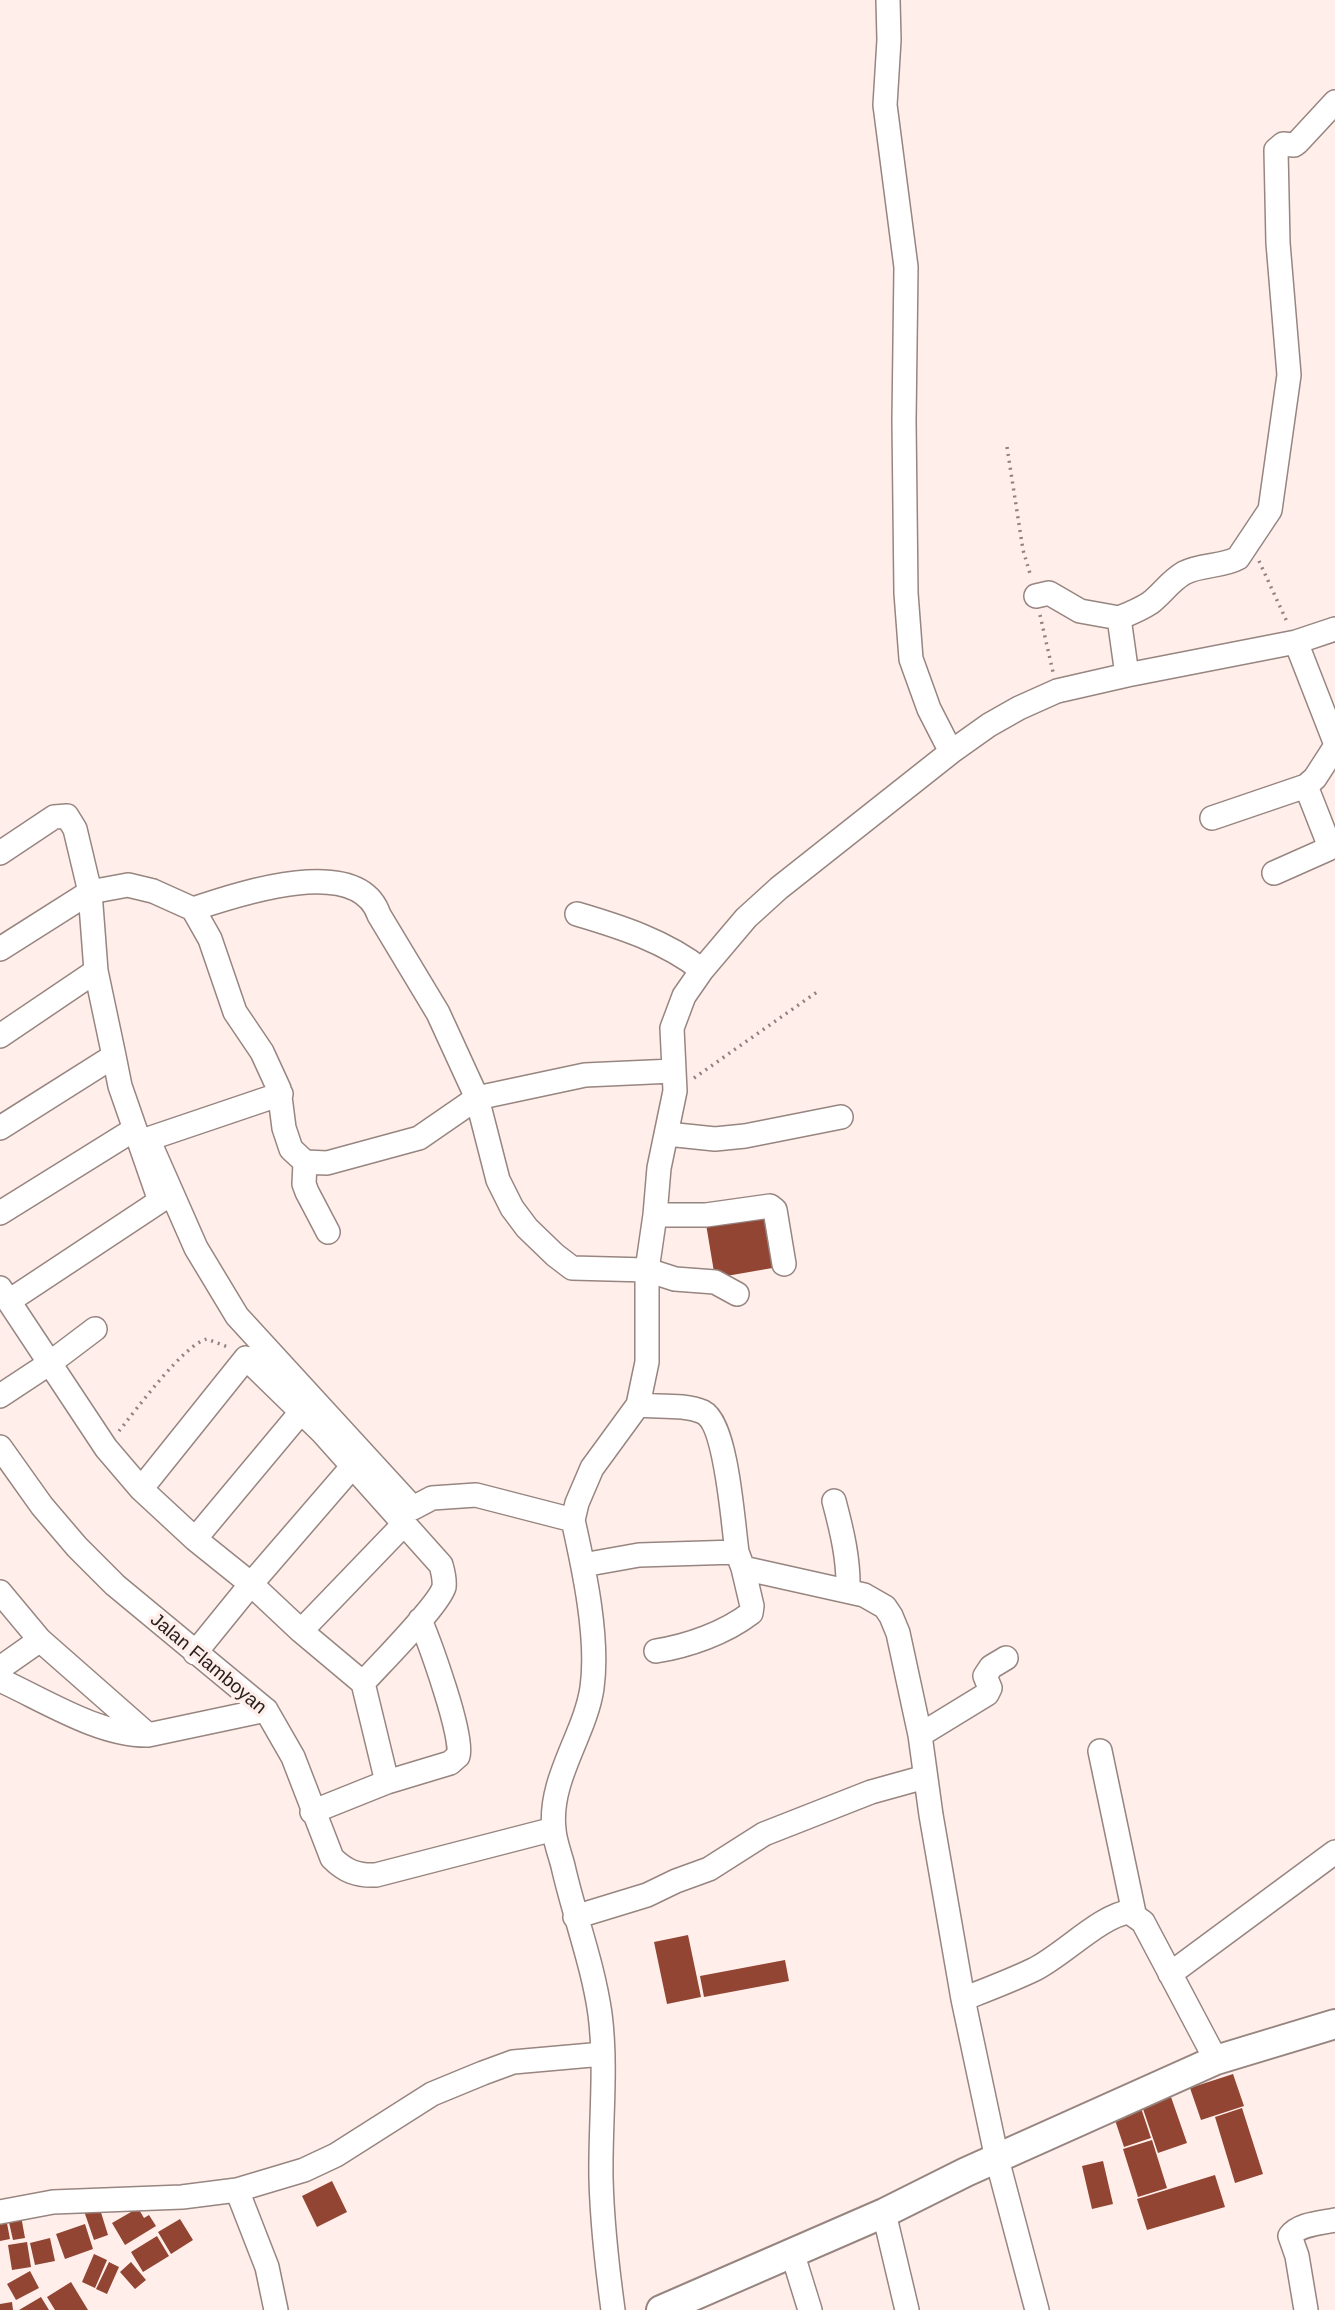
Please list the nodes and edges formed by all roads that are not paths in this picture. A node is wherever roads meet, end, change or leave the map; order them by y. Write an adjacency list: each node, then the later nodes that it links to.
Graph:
1 (888, 0): 9 (street)
2 (1335, 102): 4 (street)
3 (1036, 596): 4 (street)
4 (1119, 618): 7 (street)
5 (1335, 629): 6 (street)
6 (1296, 642): 7 (street); 8 (street)
7 (1127, 675): 9 (street)
8 (1335, 745): 10 (street)
9 (951, 752): 18 (street)
10 (1306, 786): 11 (street); 13 (street)
11 (1212, 818)
12 (0, 853): 14 (street)
13 (1274, 873)
14 (90, 892): 15 (street); 17 (street); 19 (street)
15 (193, 909): 23 (street); 24 (street)
16 (577, 914): 18 (street)
17 (0, 949)
18 (702, 970): 22 (street)
19 (96, 971): 20 (street); 21 (street)
20 (0, 1036)
21 (114, 1056): 26 (street); 27 (street)
22 (674, 1081): 24 (street); 28 (street)
23 (281, 1094): 29 (street); 46 (street)
24 (477, 1097): 29 (street); 34 (street)
25 (841, 1116): 28 (street)
26 (0, 1128)
27 (135, 1129): 30 (street); 36 (street)
28 (667, 1134): 31 (street)
29 (305, 1162): 32 (street)
30 (0, 1213)
31 (656, 1215): 33 (street); 34 (street)
32 (328, 1232)
33 (784, 1264)
34 (647, 1270): 35 (street); 40 (street)
35 (737, 1294)
36 (4, 1295): 38 (street)
37 (95, 1329): 38 (street)
38 (50, 1363): 39 (street); 44 (street)
39 (0, 1396)
40 (638, 1405): 46 (street); 49 (street)
41 (301, 1412): 43 (street); 44 (street); 48 (street)
42 (0, 1447): 58 (street, Jalan Flamboyan)
43 (352, 1467): 47 (street); 51 (street)
44 (141, 1489): 48 (street)
45 (834, 1501): 52 (street)
46 (573, 1520): 50 (street)
47 (404, 1524): 54 (street); 55 (street)
48 (195, 1539): 51 (street)
49 (740, 1560): 50 (street); 52 (street); 57 (street)
50 (583, 1565): 70 (street)
51 (251, 1584): 55 (street); 58 (street)
52 (848, 1591): 65 (street)
53 (0, 1592): 56 (street)
54 (420, 1620): 62 (street); 68 (street)
55 (301, 1631): 62 (street)
56 (40, 1640): 60 (street); 64 (street)
57 (656, 1651)
58 (195, 1653): 63 (street, Jalan Flamboyan)
59 (1006, 1658): 65 (street)
60 (0, 1668)
61 (0, 1680): 64 (street)
62 (363, 1683): 68 (street)
63 (266, 1710): 64 (street); 69 (street, Jalan Flamboyan)
64 (148, 1735)
65 (920, 1735): 67 (street)
66 (1100, 1751): 72 (street)
67 (925, 1777): 73 (street); 75 (street)
68 (387, 1782): 69 (street)
69 (312, 1812): 70 (street, Jalan Flamboyan)
70 (554, 1829): 73 (street)
71 (1335, 1852): 74 (street)
72 (1134, 1913): 74 (street); 75 (street)
73 (575, 1917): 77 (street)
74 (1170, 1974): 78 (street)
75 (963, 1999): 79 (street)
76 (1335, 2024): 78 (street)
77 (603, 2054): 80 (street); 86 (street)
78 (1216, 2060): 79 (street)
79 (997, 2159): 82 (street); 90 (street)
80 (237, 2190): 81 (street); 85 (street)
81 (0, 2212)
82 (884, 2213): 84 (street); 89 (street)
83 (1335, 2220): 91 (street)
84 (792, 2252): 87 (street); 88 (street)
85 (276, 2310)
86 (613, 2310)
87 (661, 2310)
88 (810, 2310)
89 (907, 2310)
90 (1037, 2310)
91 (1306, 2310)

